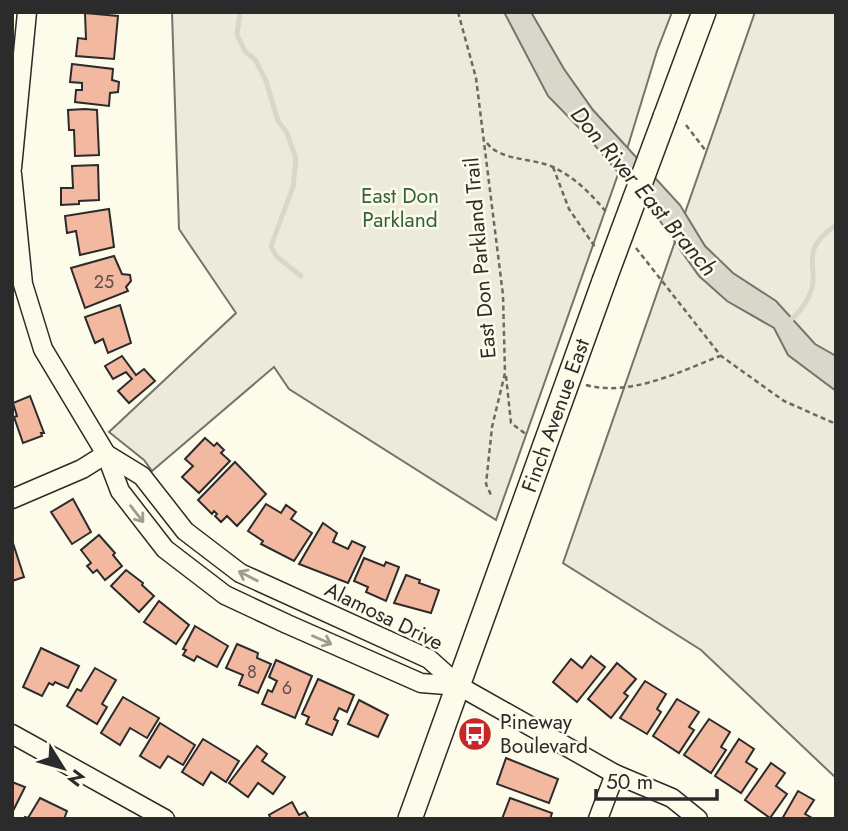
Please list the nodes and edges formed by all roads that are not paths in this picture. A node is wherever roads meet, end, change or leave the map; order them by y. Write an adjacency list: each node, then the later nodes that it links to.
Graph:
1 (27, 12): 3 (street)
2 (704, 12): 9 (main road, Finch Avenue East, bridge)
3 (16, 84): 4 (street)
4 (12, 168)
5 (12, 174): 6 (street, Alamosa Drive)
6 (18, 285): 7 (street, Alamosa Drive)
7 (106, 454): 8 (street); 9 (street, Alamosa Drive, one-way to 7); 9 (street, Alamosa Drive, one-way to 9)
8 (12, 499)
9 (459, 686): 11 (street); 13 (main road, Finch Avenue East)
10 (12, 734): 12 (street)
11 (615, 774): 14 (street); 15 (street)
12 (165, 819)
13 (410, 819)
14 (598, 819)
15 (698, 819)

